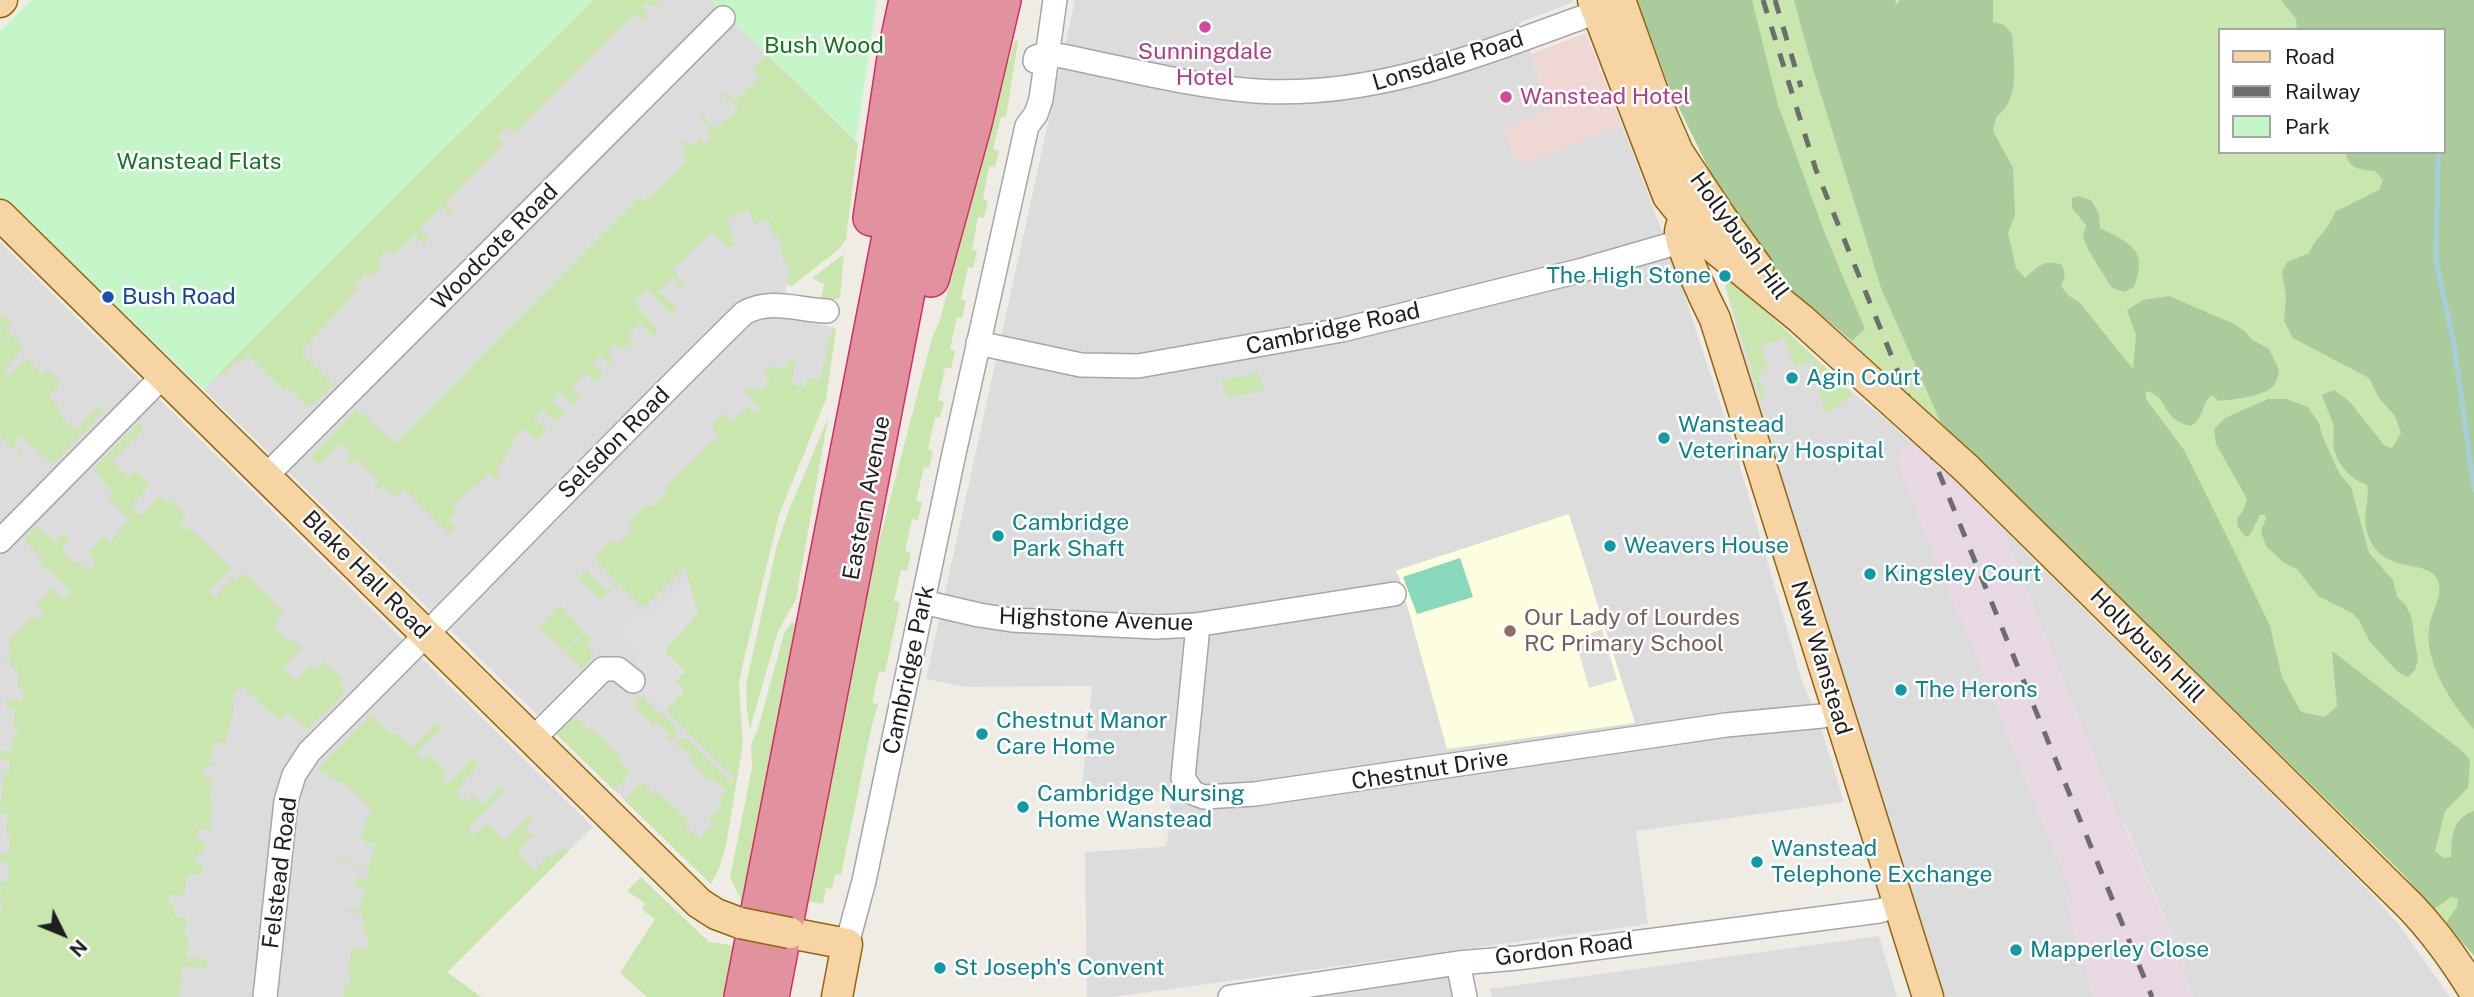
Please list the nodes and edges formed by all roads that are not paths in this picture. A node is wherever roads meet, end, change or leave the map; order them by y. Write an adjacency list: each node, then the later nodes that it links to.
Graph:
1 (907, 0): 15 (highway)
2 (936, 0): 15 (highway, Eastern Avenue)
3 (969, 0): 18 (highway, Eastern Avenue)
4 (1003, 0): 18 (highway)
5 (1055, 0): 8 (street)
6 (1603, 4): 8 (street, Lonsdale Road); 9 (main road, Hollybush Hill); 11 (main road, Hollybush Hill)
7 (723, 18): 17 (street, Woodcote Road)
8 (1046, 54): 14 (street, Cambridge Park)
9 (1678, 152): 11 (main road, Hollybush Hill); 13 (main road, Hollybush Hill)
10 (0, 215): 16 (main road, Blake Hall Road)
11 (1690, 231): 13 (main road, Hollybush Hill); 14 (street, Cambridge Road); 25 (main road, New Wanstead)
12 (827, 311): 23 (street, Selsdon Road)
13 (1801, 319): 30 (main road, Hollybush Hill, bridge)
14 (978, 343): 21 (street, Cambridge Park)
15 (864, 365): 32 (highway, Eastern Avenue)
16 (164, 375): 17 (main road, Blake Hall Road); 19 (street)
17 (266, 476): 23 (main road, Blake Hall Road)
18 (870, 484): 33 (highway, Eastern Avenue)
19 (0, 541)
20 (1394, 594): 22 (street, Highstone Avenue)
21 (923, 602): 22 (street, Highstone Avenue); 28 (street, Cambridge Park)
22 (1195, 625): 25 (street, Chestnut Drive)
23 (427, 635): 26 (main road, Blake Hall Road); 31 (street, Felstead Road)
24 (633, 681): 26 (street)
25 (1837, 711): 27 (main road, New Wanstead)
26 (534, 739): 28 (main road, Blake Hall Road, bridge)
27 (1898, 905): 29 (street, Gordon Road); 37 (main road, New Wanstead)
28 (847, 944): 34 (main road, Cambridge Park)
29 (1458, 963): 35 (street, Gordon Road); 36 (street)
30 (2474, 990)
31 (265, 997)
32 (742, 997)
33 (771, 997)
34 (837, 997)
35 (1230, 997)
36 (1465, 997)
37 (1928, 997)

